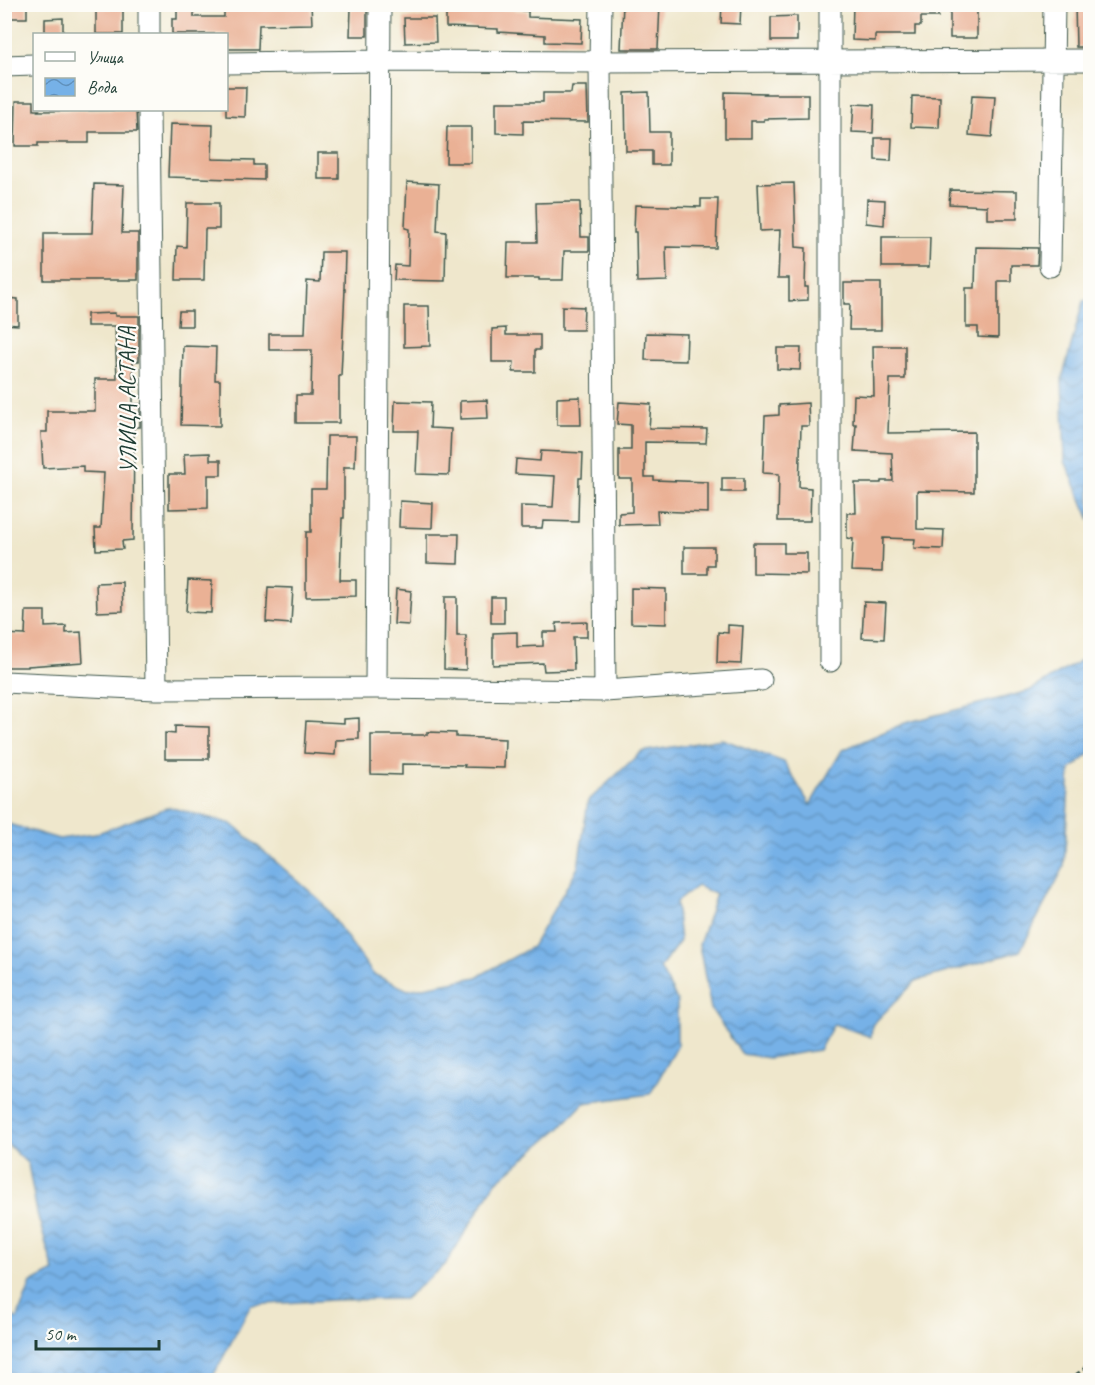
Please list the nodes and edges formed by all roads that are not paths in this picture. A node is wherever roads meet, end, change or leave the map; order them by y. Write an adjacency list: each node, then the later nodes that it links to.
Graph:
1 (149, 4): 6 (street)
2 (380, 4): 8 (street)
3 (601, 4): 11 (street)
4 (830, 4): 9 (street)
5 (1054, 4): 10 (street)
6 (148, 33)
7 (1090, 60): 10 (street)
8 (380, 61): 11 (street); 12 (street); 20 (street)
9 (829, 61): 10 (street); 11 (street); 17 (street)
10 (1053, 61): 16 (street)
11 (600, 62): 22 (street)
12 (228, 63)
13 (33, 65): 14 (street)
14 (4, 66)
15 (149, 111): 21 (street, УЛИЦА АСТАНА)
16 (1050, 266)
17 (830, 661)
18 (761, 680): 22 (street)
19 (4, 682): 21 (street)
20 (376, 688): 21 (street); 22 (street)
21 (156, 689)
22 (605, 691)

